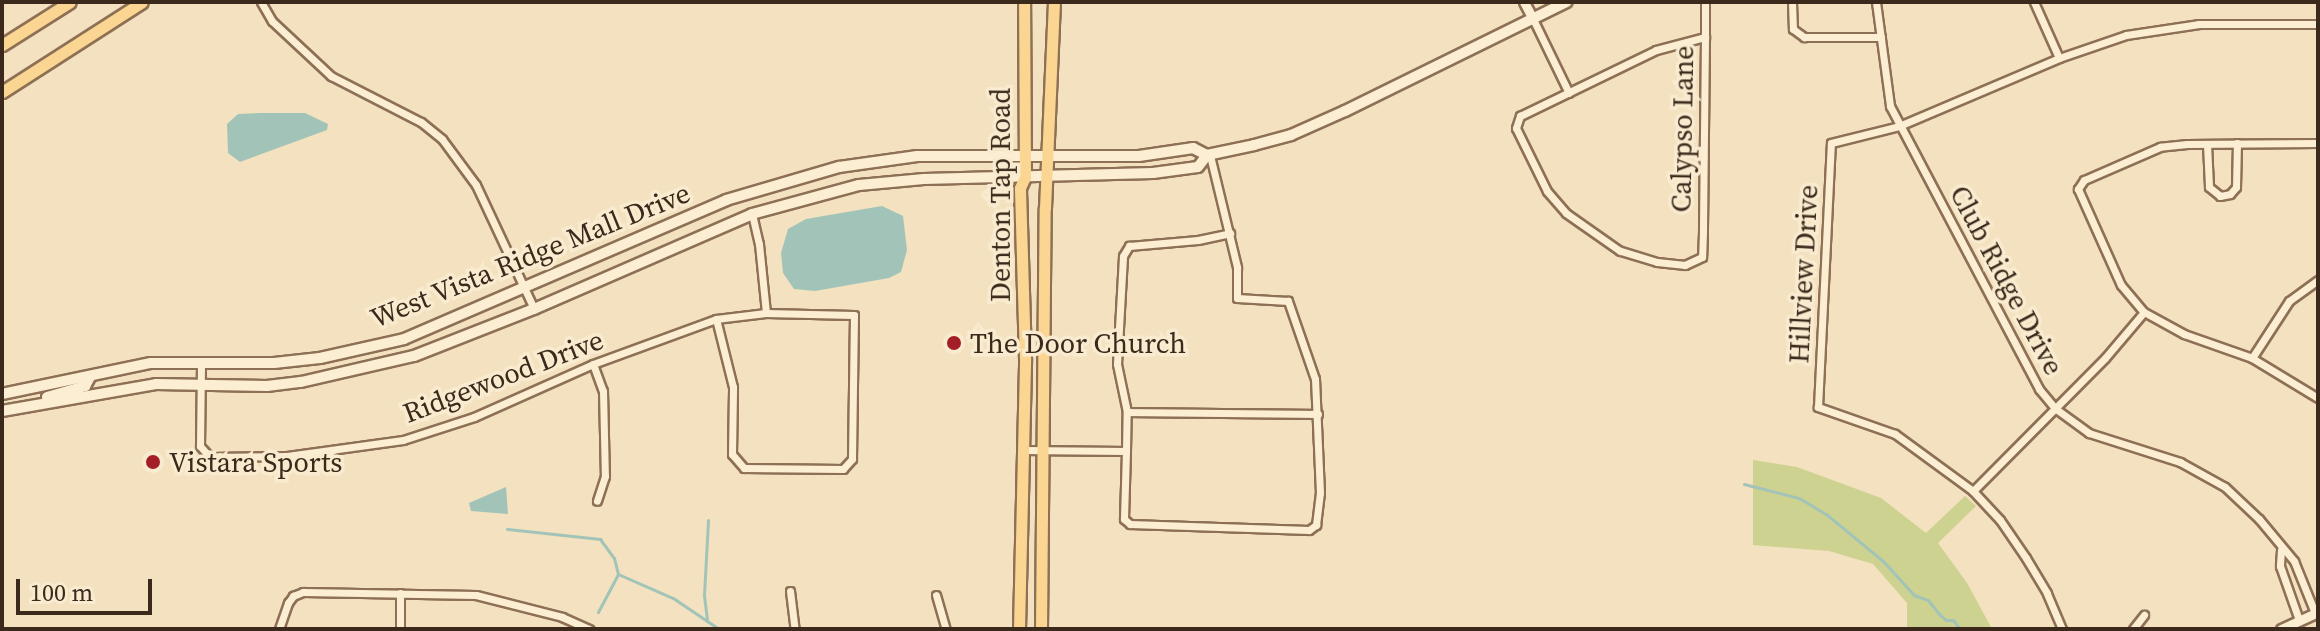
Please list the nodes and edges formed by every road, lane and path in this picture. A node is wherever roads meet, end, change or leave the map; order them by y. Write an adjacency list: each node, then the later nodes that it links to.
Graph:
1 (70, 2): 16 (main road)
2 (142, 2): 18 (main road)
3 (261, 2): 33 (street)
4 (1024, 2): 26 (main road, Denton Tap Road)
5 (1054, 2): 24 (main road, Denton Tap Road)
6 (1524, 2): 12 (street)
7 (1567, 2): 12 (main road)
8 (1705, 2): 14 (street, Calypso Lane)
9 (1792, 2): 15 (street)
10 (1876, 2): 15 (street, Club Ridge Drive)
11 (2034, 2): 17 (street)
12 (1533, 19): 19 (street); 25 (main road)
13 (2318, 24): 17 (street)
14 (1705, 37): 19 (street); 19 (street, Calypso Lane)
15 (1881, 37): 20 (street, Club Ridge Drive)
16 (2, 45)
17 (2059, 58): 20 (street)
18 (2, 92)
19 (1569, 93)
20 (1899, 126): 46 (street, Club Ridge Drive); 53 (street, Hillview Drive)
21 (2237, 143): 22 (street); 23 (street); 23 (street)
22 (2318, 143)
23 (2207, 144): 35 (street)
24 (1050, 155): 25 (main road, West Vista Ridge Mall Drive); 26 (main road, West Vista Ridge Mall Drive); 28 (main road, Denton Tap Road)
25 (1208, 155): 28 (main road, West Vista Ridge Mall Drive); 31 (street)
26 (1025, 156): 27 (main road, Denton Tap Road); 29 (main road, West Vista Ridge Mall Drive)
27 (1025, 177): 28 (main road, West Vista Ridge Mall Drive); 30 (main road, West Vista Ridge Mall Drive); 50 (main road, Denton Tap Road)
28 (1048, 177): 51 (main road, Denton Tap Road)
29 (754, 190): 30 (main road); 33 (main road, West Vista Ridge Mall Drive)
30 (752, 214): 34 (main road, West Vista Ridge Mall Drive); 36 (street)
31 (1230, 233): 48 (street); 49 (street)
32 (2318, 280): 38 (street)
33 (523, 288): 34 (street); 40 (main road, West Vista Ridge Mall Drive)
34 (534, 309): 42 (main road, West Vista Ridge Mall Drive)
35 (2144, 312): 38 (street); 46 (street)
36 (766, 313): 37 (street, Ridgewood Drive); 37 (street, Ridgewood Drive)
37 (716, 319): 39 (street, Ridgewood Drive)
38 (2252, 358): 44 (street)
39 (593, 364): 42 (street, Ridgewood Drive); 54 (street)
40 (201, 365): 41 (main road, West Vista Ridge Mall Drive); 42 (street, Ridgewood Drive)
41 (90, 377): 43 (main road, West Vista Ridge Mall Drive); 45 (main road)
42 (200, 385): 45 (main road, West Vista Ridge Mall Drive)
43 (2, 394)
44 (2318, 398)
45 (37, 405): 47 (main road, West Vista Ridge Mall Drive)
46 (2056, 409): 53 (street); 55 (street, Club Ridge Drive)
47 (2, 411)
48 (1127, 412): 49 (street); 52 (street)
49 (1318, 414): 52 (street)
50 (1023, 450): 51 (street); 67 (main road, Denton Tap Road)
51 (1041, 451): 52 (street); 68 (main road, Denton Tap Road)
52 (1126, 451)
53 (1973, 491): 69 (street)
54 (597, 501)
55 (2281, 550): 59 (street, Club Ridge Drive); 61 (street, Club Ridge Drive)
56 (790, 591): 65 (street)
57 (400, 593): 62 (street); 63 (street); 64 (street)
58 (936, 595): 66 (street)
59 (2316, 613): 61 (street)
60 (2144, 615): 70 (street)
61 (2299, 620): 71 (street)
62 (279, 629)
63 (400, 629)
64 (589, 629)
65 (795, 629)
66 (946, 629)
67 (1019, 629)
68 (1041, 629)
69 (2062, 629)
70 (2133, 629)
71 (2281, 629)

